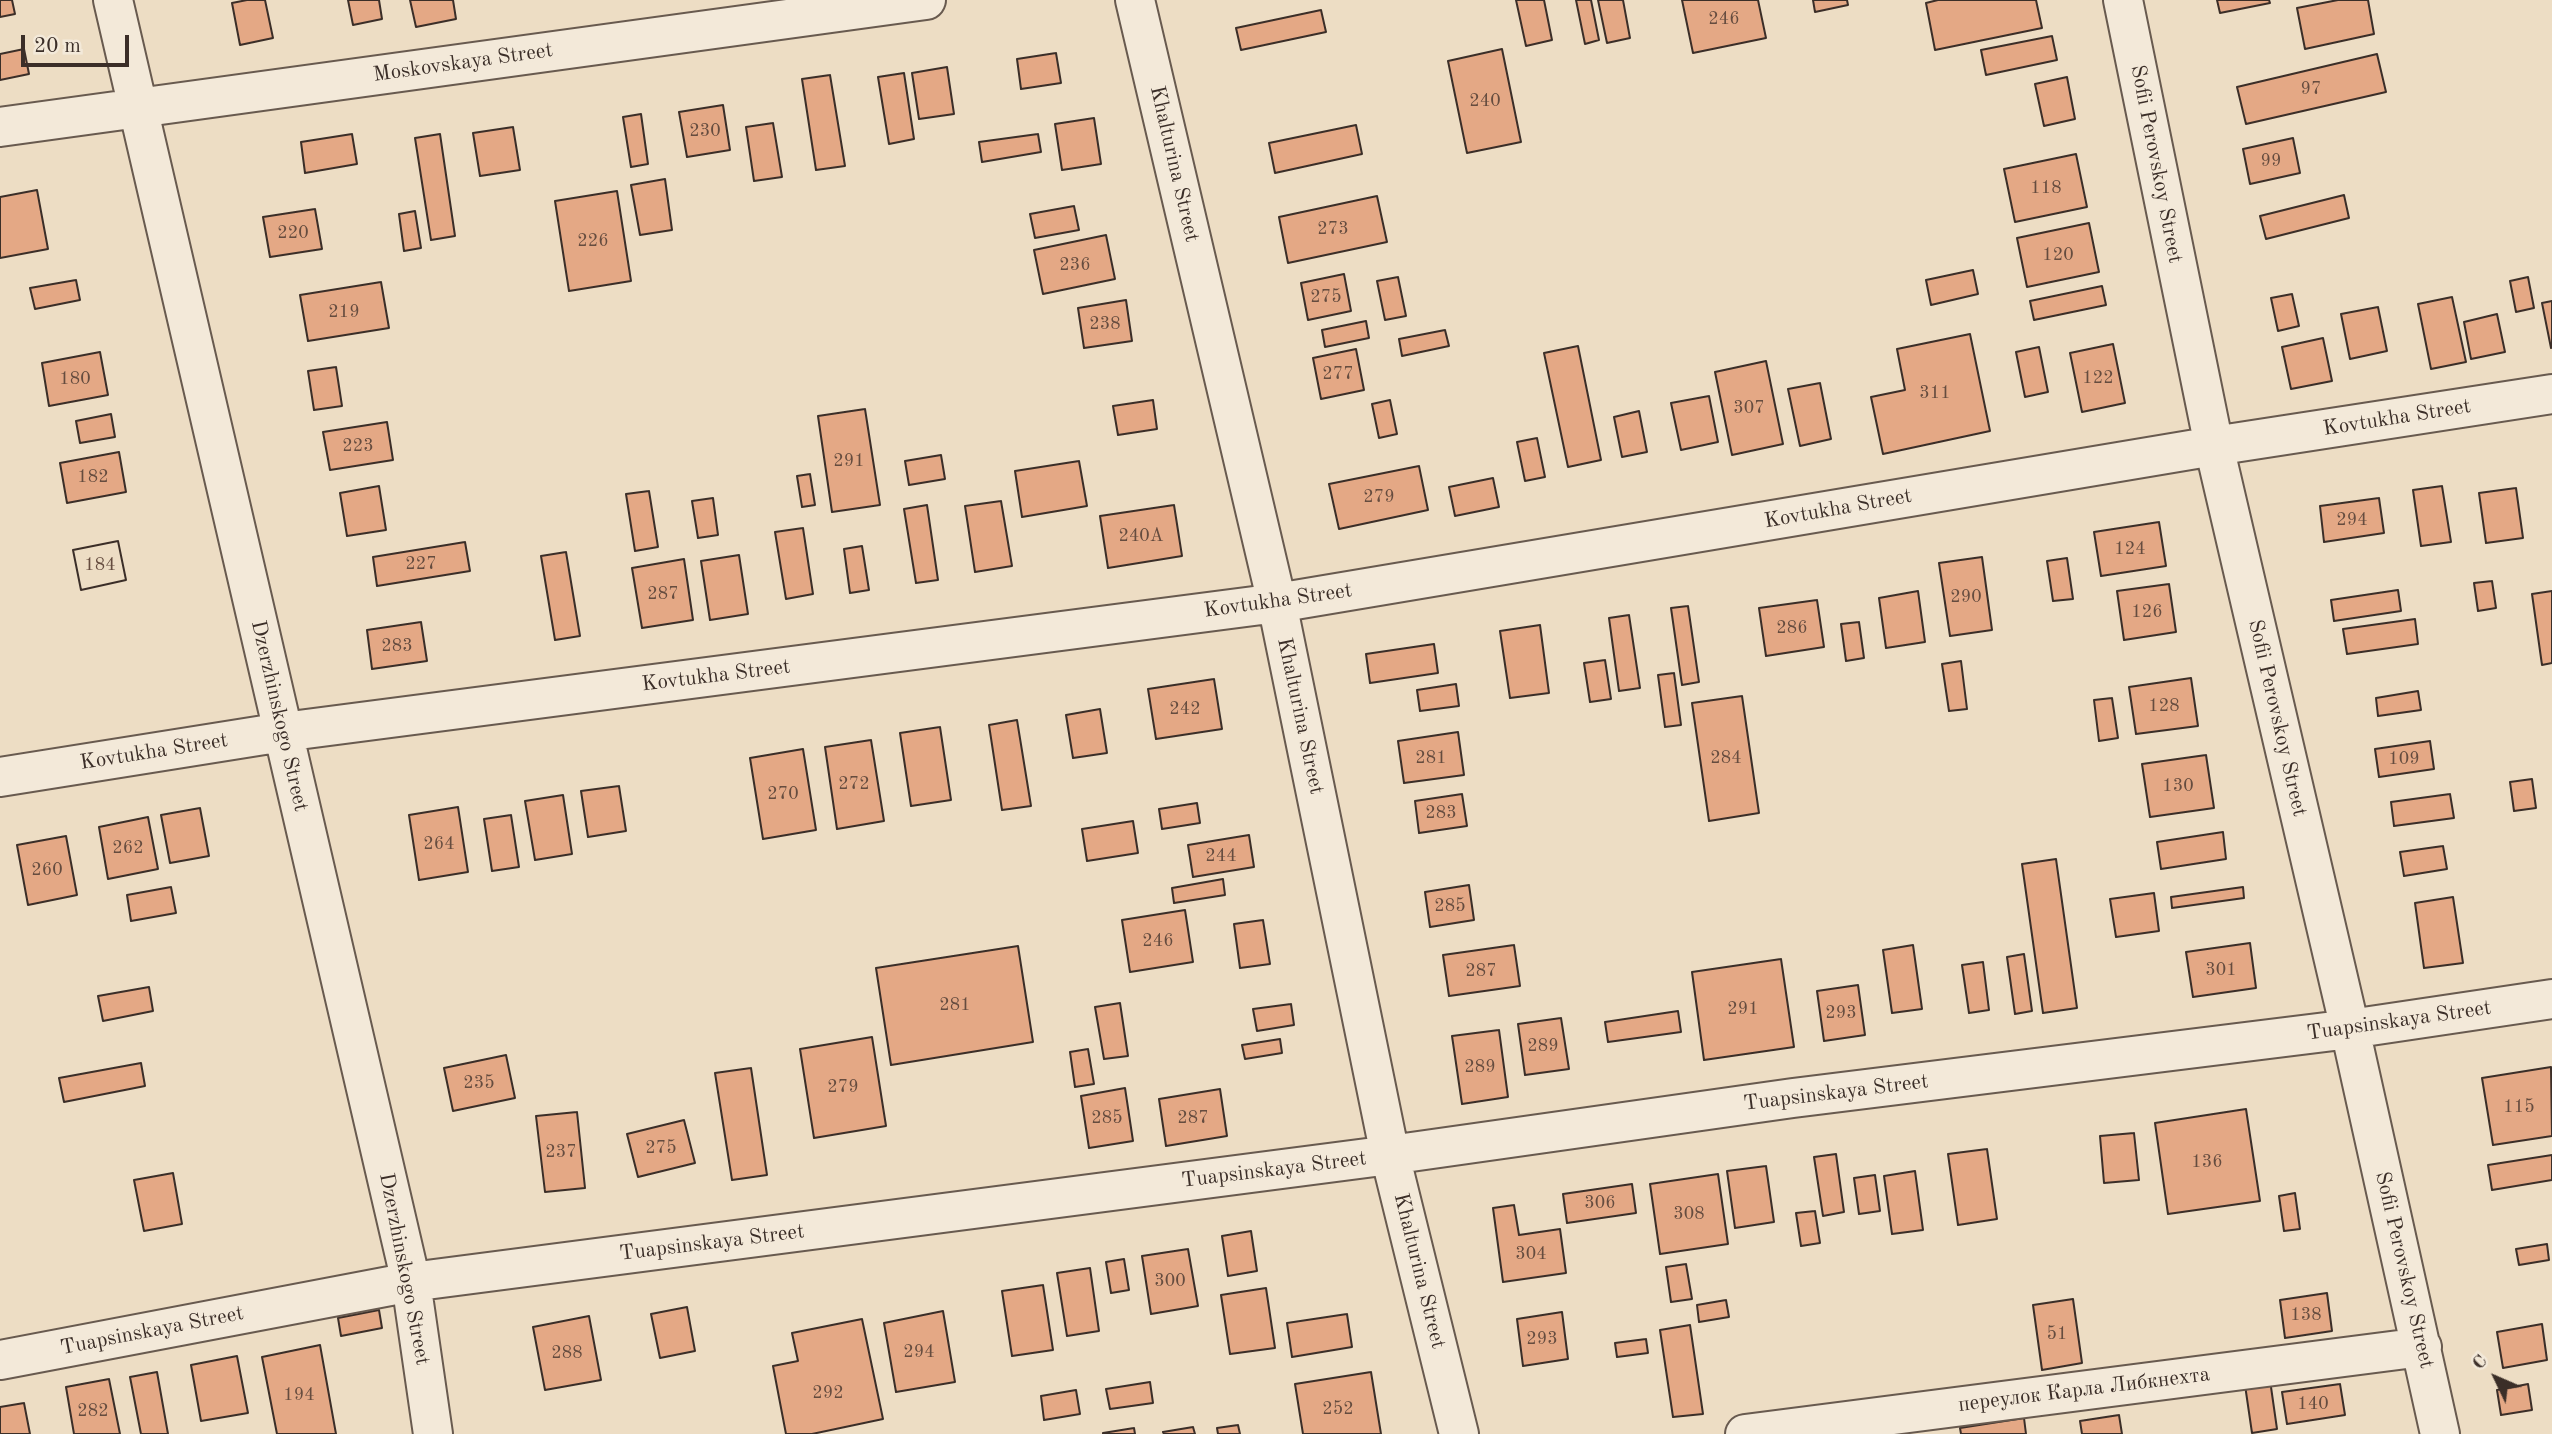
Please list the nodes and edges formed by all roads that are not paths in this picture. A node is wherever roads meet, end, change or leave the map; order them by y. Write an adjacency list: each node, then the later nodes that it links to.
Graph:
1 (113, 0): 5 (street, Dzerzhinskogo Street)
2 (926, 0): 5 (street, Moskovskaya Street)
3 (1135, 0): 9 (street, Khalturina Street)
4 (2123, 0): 8 (street, Sofii Perovskoy Street)
5 (138, 108): 6 (street, Moskovskaya Street); 10 (street, Dzerzhinskogo Street)
6 (0, 127)
7 (2552, 394): 8 (street, Kovtukha Street)
8 (2214, 446): 9 (street, Kovtukha Street); 13 (street, Sofii Perovskoy Street)
9 (1277, 603): 10 (street, Kovtukha Street); 14 (street, Khalturina Street)
10 (283, 732): 11 (street, Kovtukha Street); 15 (street, Dzerzhinskogo Street)
11 (0, 777)
12 (2552, 999): 13 (street, Tuapsinskaya Street)
13 (2350, 1029): 14 (street, Tuapsinskaya Street); 16 (street, Sofii Perovskoy Street)
14 (1390, 1155): 15 (street, Tuapsinskaya Street); 19 (street, Khalturina Street)
15 (411, 1282): 17 (street, Tuapsinskaya Street); 18 (street, Dzerzhinskogo Street)
16 (2422, 1347): 20 (street, переулок Карла Либкнехта); 21 (street, Sofii Perovskoy Street)
17 (0, 1360)
18 (433, 1434)
19 (1460, 1434)
20 (1745, 1434)
21 (2440, 1434)

